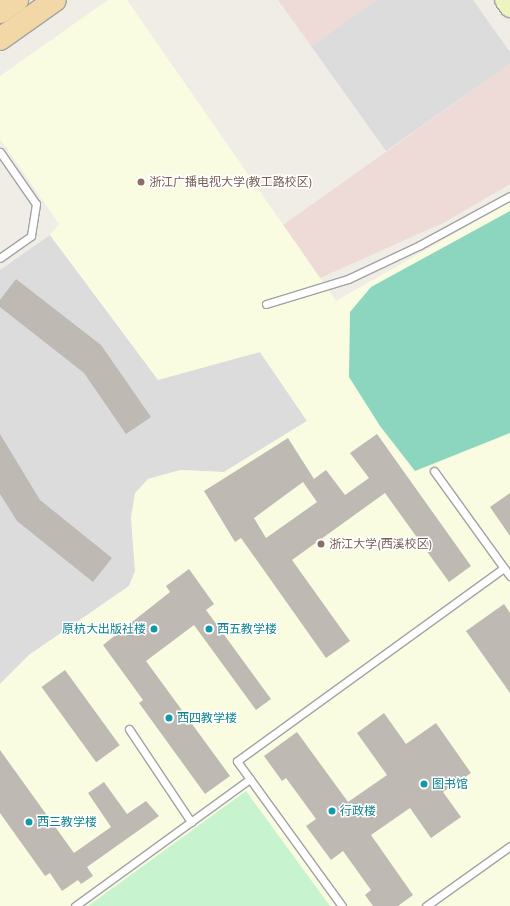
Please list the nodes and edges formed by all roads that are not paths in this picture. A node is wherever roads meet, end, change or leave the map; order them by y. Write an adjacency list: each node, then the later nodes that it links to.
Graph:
1 (17, 0): 5 (main road)
2 (55, 0): 6 (main road)
3 (505, 0): 4 (main road)
4 (510, 7)
5 (0, 12)
6 (0, 39)
7 (0, 152): 9 (lane)
8 (510, 196): 10 (lane)
9 (0, 258)
10 (266, 304)
11 (434, 471): 12 (lane)
12 (504, 568): 13 (lane); 15 (lane)
13 (510, 576)
14 (129, 729): 16 (lane)
15 (250, 779): 16 (lane); 19 (lane)
16 (191, 822): 18 (lane)
17 (510, 846): 20 (lane)
18 (75, 906)
19 (342, 906)
20 (426, 906)

